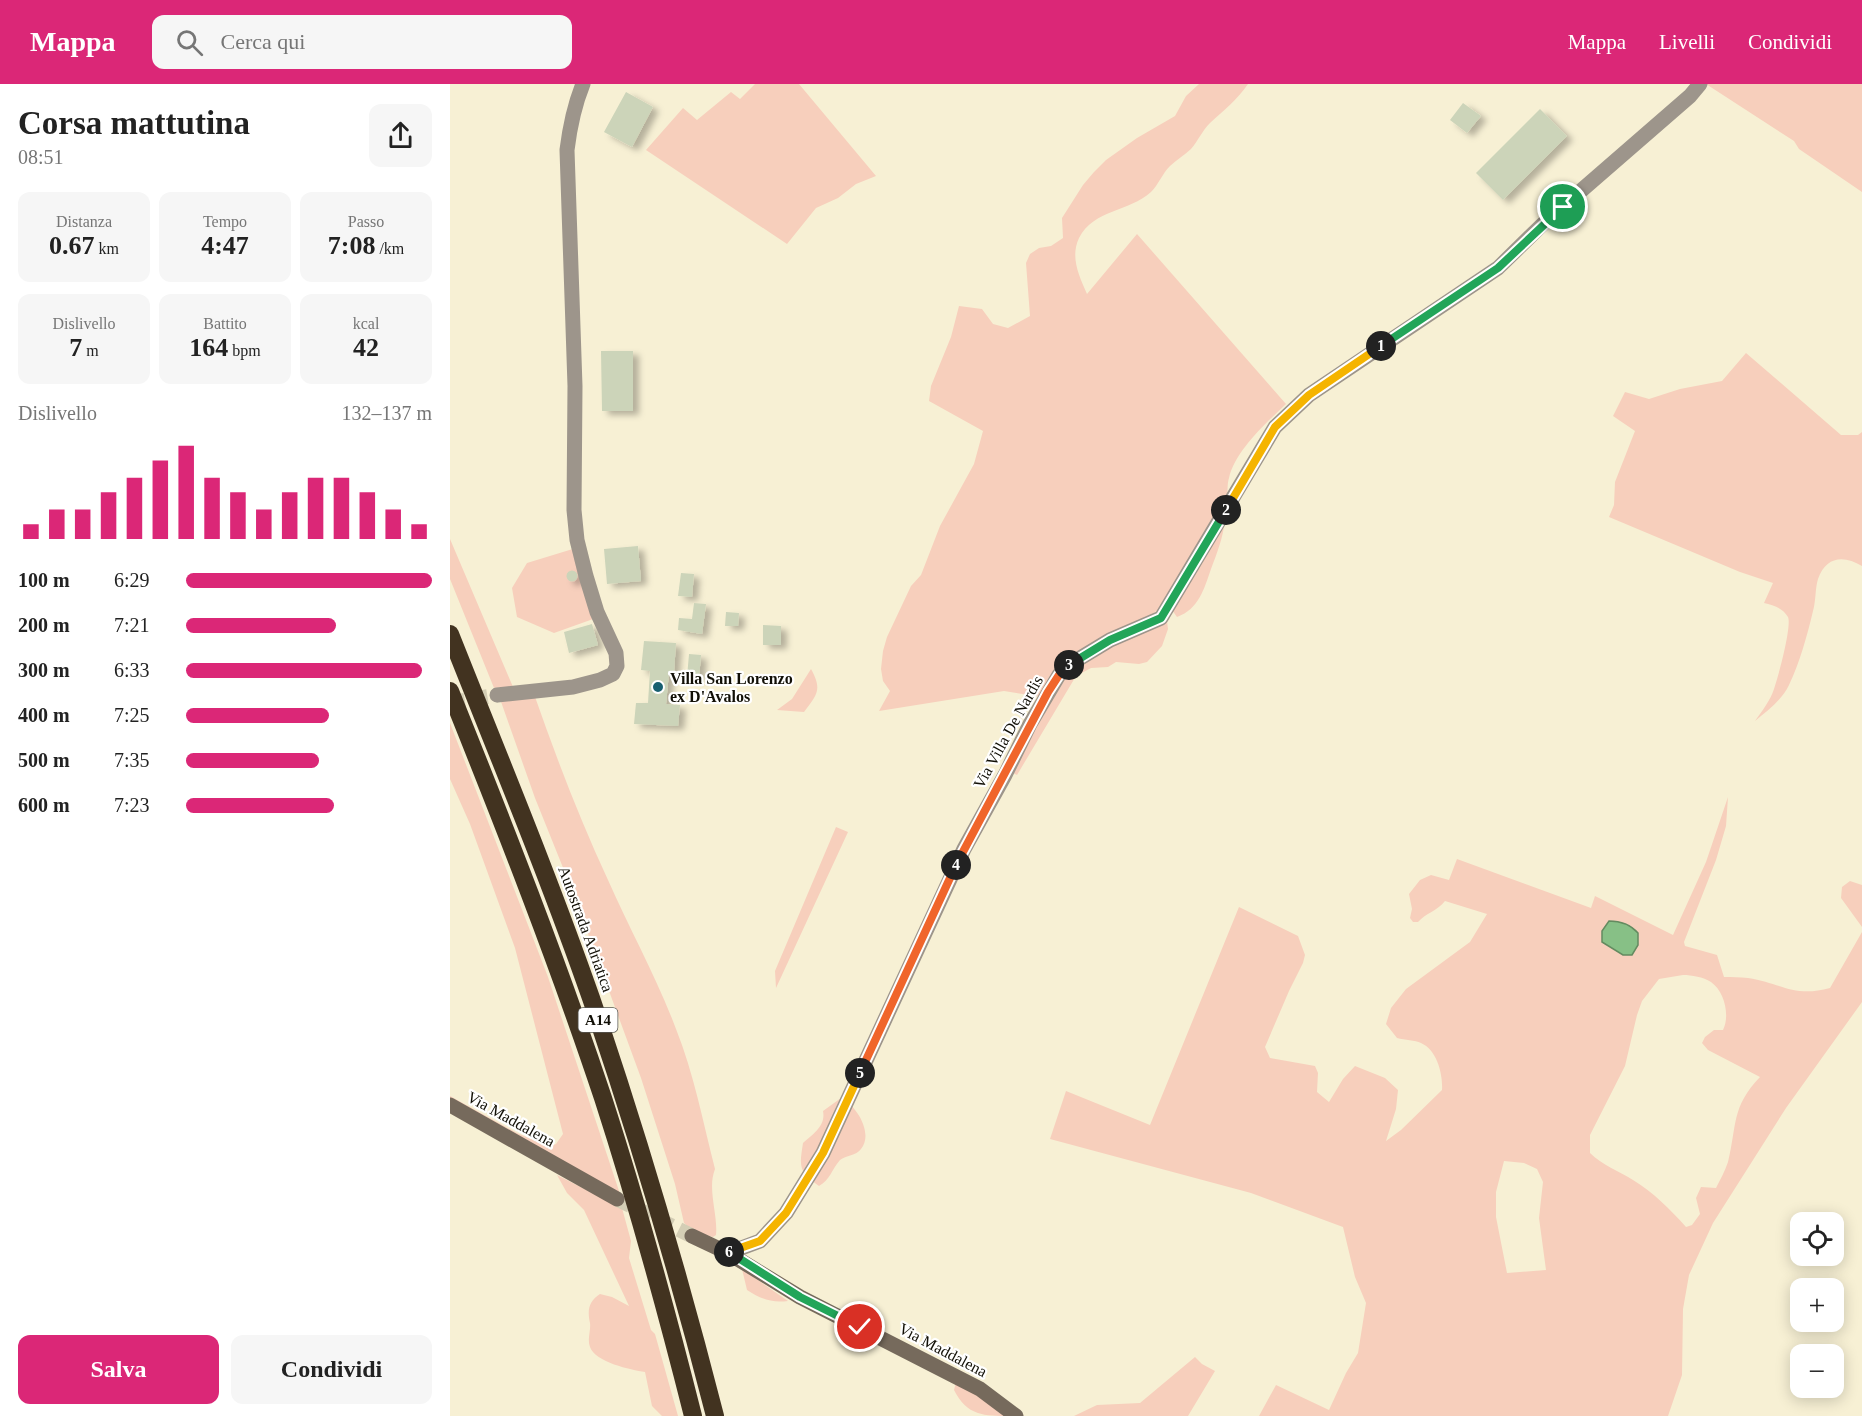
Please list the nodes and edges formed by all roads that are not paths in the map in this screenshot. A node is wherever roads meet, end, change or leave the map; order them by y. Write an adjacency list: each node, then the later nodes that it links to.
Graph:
1 (583, 84): 5 (street)
2 (1700, 84): 9 (street, Via Villa De Nardis)
3 (450, 634): 11 (highway, Autostrada Adriatica / A14)
4 (450, 691): 10 (highway, A14)
5 (497, 695)
6 (450, 1105): 7 (street, Via Maddalena)
7 (617, 1199)
8 (692, 1236): 9 (street, Via Maddalena)
9 (728, 1253): 12 (street, Via Maddalena)
10 (693, 1416)
11 (715, 1416)
12 (1016, 1416)

